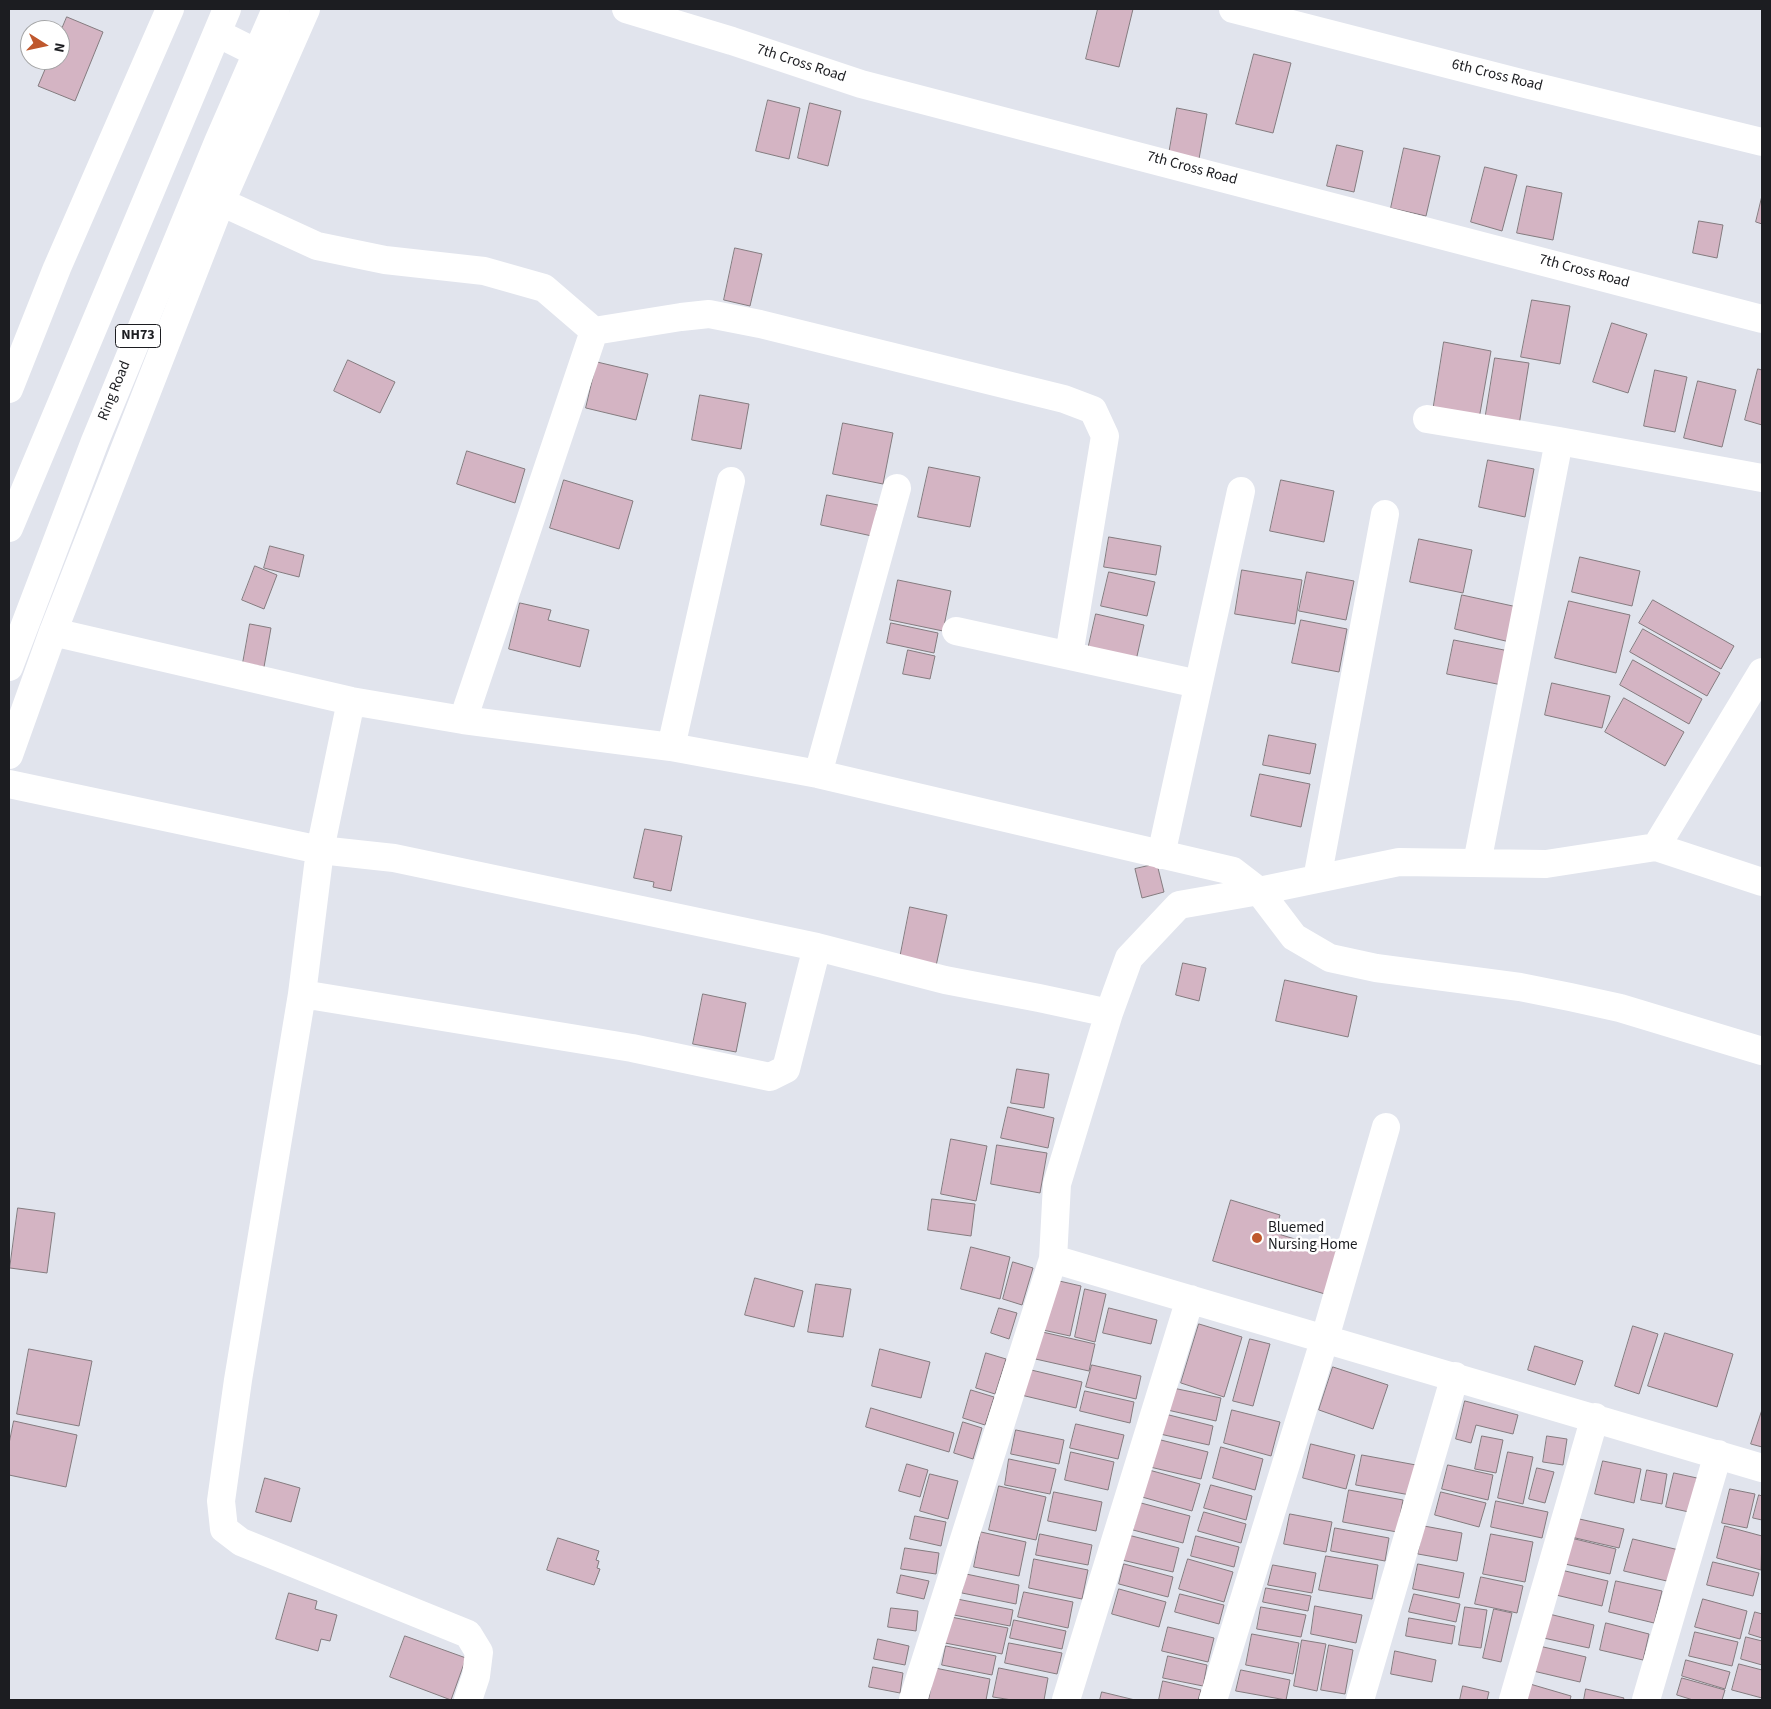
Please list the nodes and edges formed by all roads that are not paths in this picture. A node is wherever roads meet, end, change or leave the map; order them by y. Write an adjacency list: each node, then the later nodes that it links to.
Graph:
1 (170, 9): 12 (main road)
2 (276, 9): 7 (main road, Ring Road / NH73)
3 (306, 9): 9 (main road)
4 (626, 9): 10 (main road, 7th Cross Road)
5 (1232, 9): 8 (main road, 6th Cross Road)
6 (222, 21): 7 (main road); 20 (main road, NH73)
7 (257, 53): 24 (main road, Ring Road / NH73)
8 (1762, 142)
9 (221, 202): 11 (main road); 22 (main road)
10 (1762, 319)
11 (594, 331): 23 (main road); 28 (main road)
12 (9, 389)
13 (1427, 419): 14 (main road)
14 (1559, 441): 15 (main road); 36 (main road)
15 (1762, 478)
16 (731, 481): 29 (main road)
17 (897, 488): 31 (main road)
18 (1241, 491): 26 (main road)
19 (1385, 514): 37 (main road)
20 (9, 528)
21 (956, 631): 23 (main road)
22 (53, 632): 27 (main road); 30 (main road)
23 (1069, 655): 26 (main road)
24 (9, 667)
25 (1762, 672): 33 (main road)
26 (1198, 684): 35 (main road)
27 (351, 701): 28 (main road); 34 (main road)
28 (463, 720): 29 (main road)
29 (671, 747): 31 (main road)
30 (9, 755)
31 (818, 774): 35 (main road)
32 (9, 784): 34 (main road)
33 (1656, 848): 36 (main road); 38 (main road)
34 (320, 850): 40 (main road); 41 (main road)
35 (1161, 855): 39 (main road)
36 (1477, 863): 37 (main road)
37 (1317, 879): 39 (main road)
38 (1762, 882)
39 (1259, 891): 42 (main road); 43 (main road)
40 (817, 947): 41 (main road); 42 (main road)
41 (302, 994): 52 (main road)
42 (1109, 1013): 45 (main road)
43 (1762, 1051)
44 (1386, 1127): 47 (main road)
45 (1053, 1258): 46 (main road); 53 (main road)
46 (1190, 1299): 47 (main road); 54 (main road)
47 (1324, 1338): 48 (main road); 55 (main road)
48 (1455, 1376): 49 (main road); 56 (main road)
49 (1594, 1417): 50 (main road); 57 (main road)
50 (1718, 1454): 51 (main road); 58 (main road)
51 (1762, 1468)
52 (468, 1700)
53 (913, 1700)
54 (1066, 1700)
55 (1213, 1700)
56 (1360, 1700)
57 (1513, 1700)
58 (1646, 1700)

